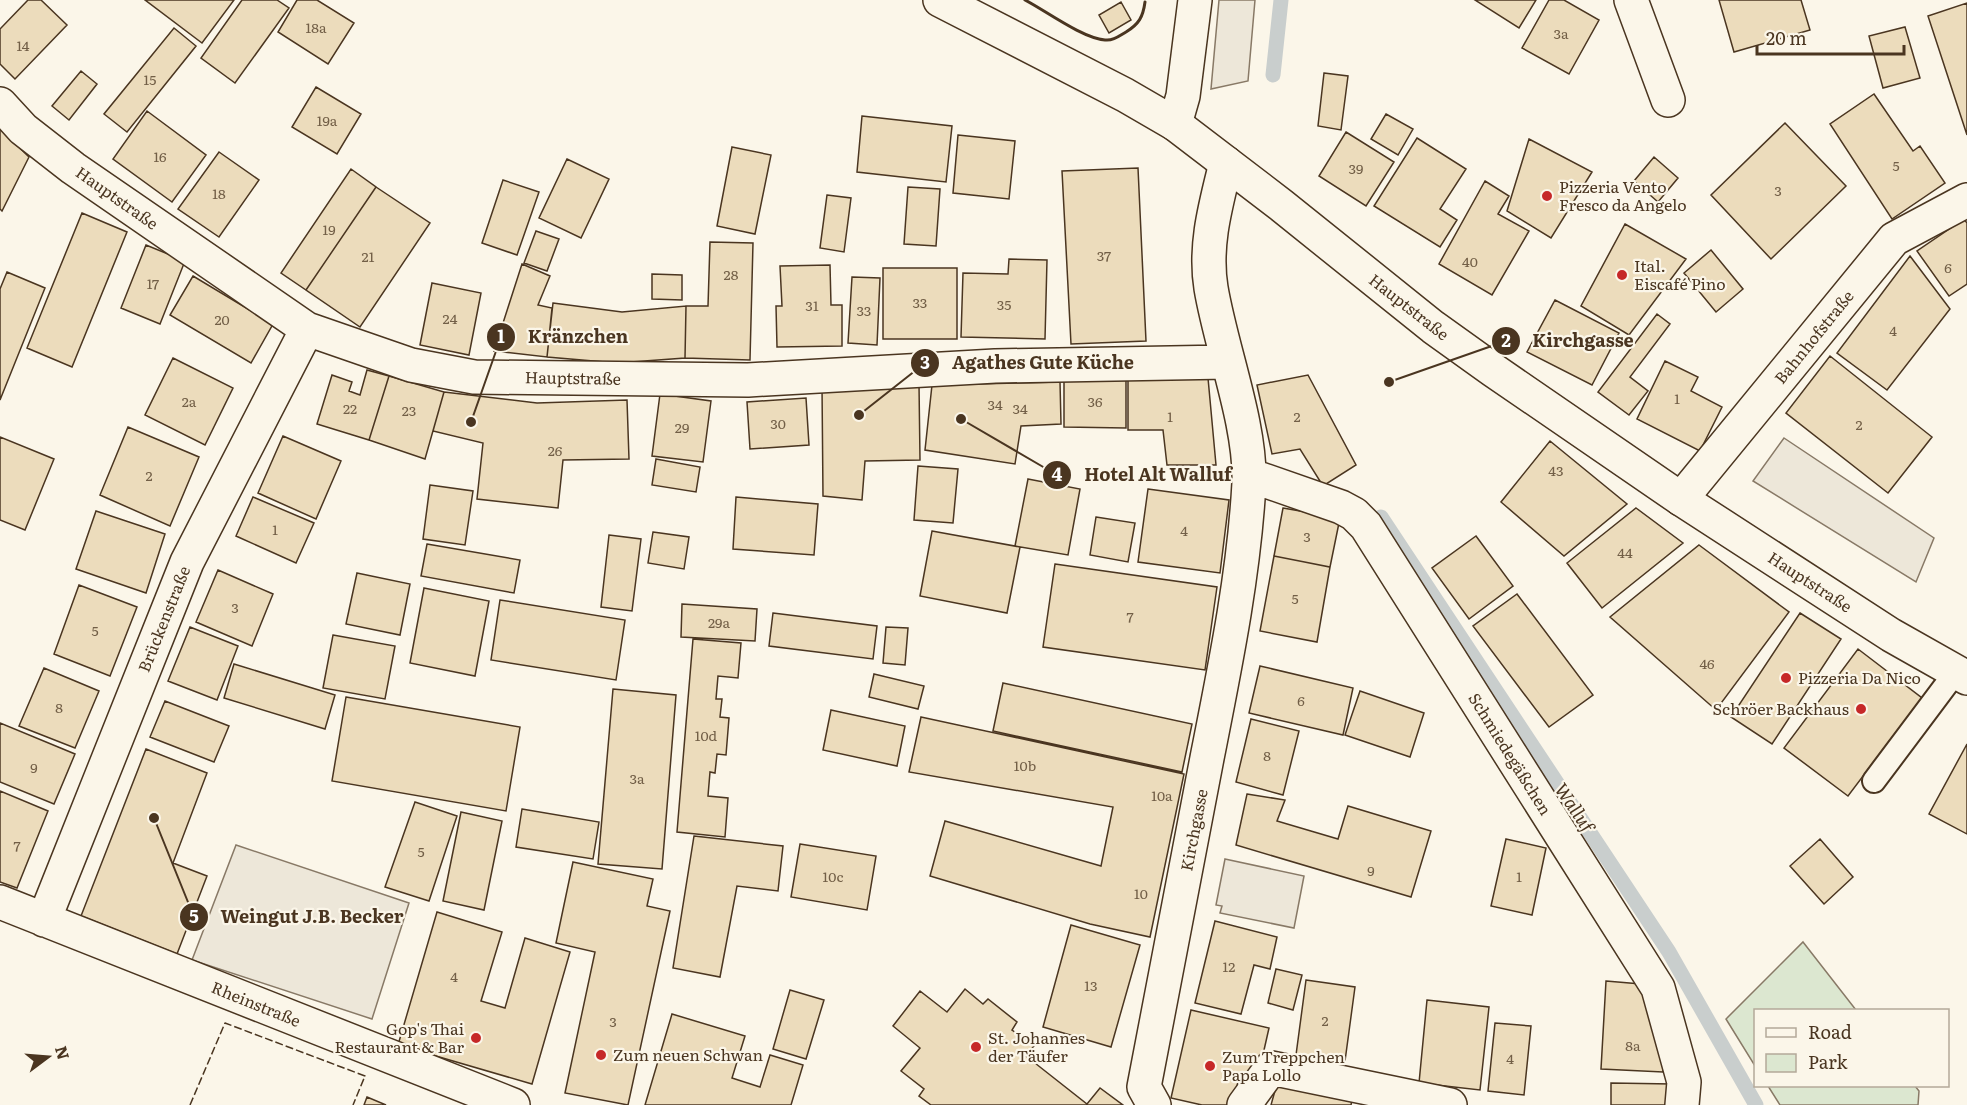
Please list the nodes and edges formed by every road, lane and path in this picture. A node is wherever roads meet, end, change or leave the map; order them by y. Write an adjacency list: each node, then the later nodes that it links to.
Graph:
1 (940, 0): 6 (street, Hauptstraße)
2 (1195, 0): 6 (street)
3 (1631, 0): 4 (street)
4 (1668, 100)
5 (0, 104): 9 (street, Hauptstraße)
6 (1175, 124): 7 (street, Hauptstraße)
7 (1226, 163): 10 (street, Kirchgasse); 12 (street, Hauptstraße)
8 (1967, 200): 12 (street, Bahnhofstraße)
9 (307, 329): 10 (street, Hauptstraße); 16 (street, Brückenstraße)
10 (1227, 362): 11 (street, Kirchgasse)
11 (1249, 475): 18 (street, Kirchgasse); 21 (street, Schmiedegäßchen)
12 (1681, 499): 13 (street, Hauptstraße)
13 (1961, 675): 14 (lane)
14 (1874, 781)
15 (0, 902): 16 (street, Rheinstraße)
16 (44, 920): 17 (street, Rheinstraße)
17 (513, 1105)
18 (1154, 1105)
19 (1244, 1105): 20 (street)
20 (1450, 1105)
21 (1682, 1105)

